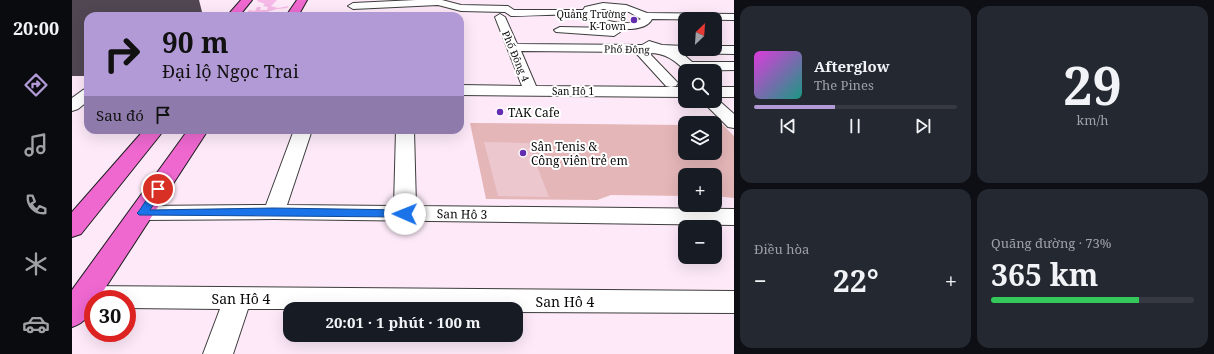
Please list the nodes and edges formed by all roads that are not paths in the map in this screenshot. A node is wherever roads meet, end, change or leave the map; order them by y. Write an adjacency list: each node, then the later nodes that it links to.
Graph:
1 (247, 0): 10 (main road)
2 (302, 0): 11 (main road)
3 (538, 0): 13 (street)
4 (632, 0): 17 (street)
5 (573, 4): 14 (street)
6 (353, 6): 8 (street)
7 (671, 6): 12 (street)
8 (377, 10): 9 (street); 15 (street)
9 (430, 11)
10 (236, 12)
11 (294, 12)
12 (680, 12)
13 (548, 13): 14 (street); 15 (street); 22 (street)
14 (584, 13): 17 (street); 21 (street)
15 (506, 15): 16 (street); 36 (street, Phố Đông 4)
16 (464, 16)
17 (649, 16): 18 (street); 21 (street)
18 (678, 17)
19 (722, 17): 20 (street)
20 (734, 17)
21 (632, 29): 22 (street); 26 (street)
22 (560, 30): 27 (street)
23 (678, 45): 26 (street, Phố Đông)
24 (728, 46): 28 (street, Phố Đông)
25 (520, 47): 27 (street, Phố Đông)
26 (647, 47): 27 (street, Phố Đông); 28 (street); 32 (street)
27 (572, 48)
28 (661, 49): 29 (street)
29 (686, 64)
30 (734, 66): 31 (street)
31 (722, 67)
32 (671, 83)
33 (72, 90): 34 (street)
34 (84, 90)
35 (464, 90): 36 (street, San Hô 1)
36 (531, 91): 37 (street, San Hô 1)
37 (678, 92)
38 (722, 92): 39 (street)
39 (734, 92)
40 (84, 96): 41 (street)
41 (72, 106)
42 (718, 108): 43 (street)
43 (734, 123)
44 (151, 134): 52 (main road)
45 (195, 134): 49 (main road)
46 (302, 134): 48 (street)
47 (405, 134): 50 (street)
48 (274, 212): 49 (street, San Hô 3); 50 (street, San Hô 3)
49 (142, 213): 55 (main road)
50 (405, 214): 51 (street, San Hô 3)
51 (734, 217)
52 (72, 228)
53 (238, 298): 54 (street, San Hô 4); 55 (street, San Hô 4); 56 (street)
54 (734, 302)
55 (78, 306)
56 (218, 354)

